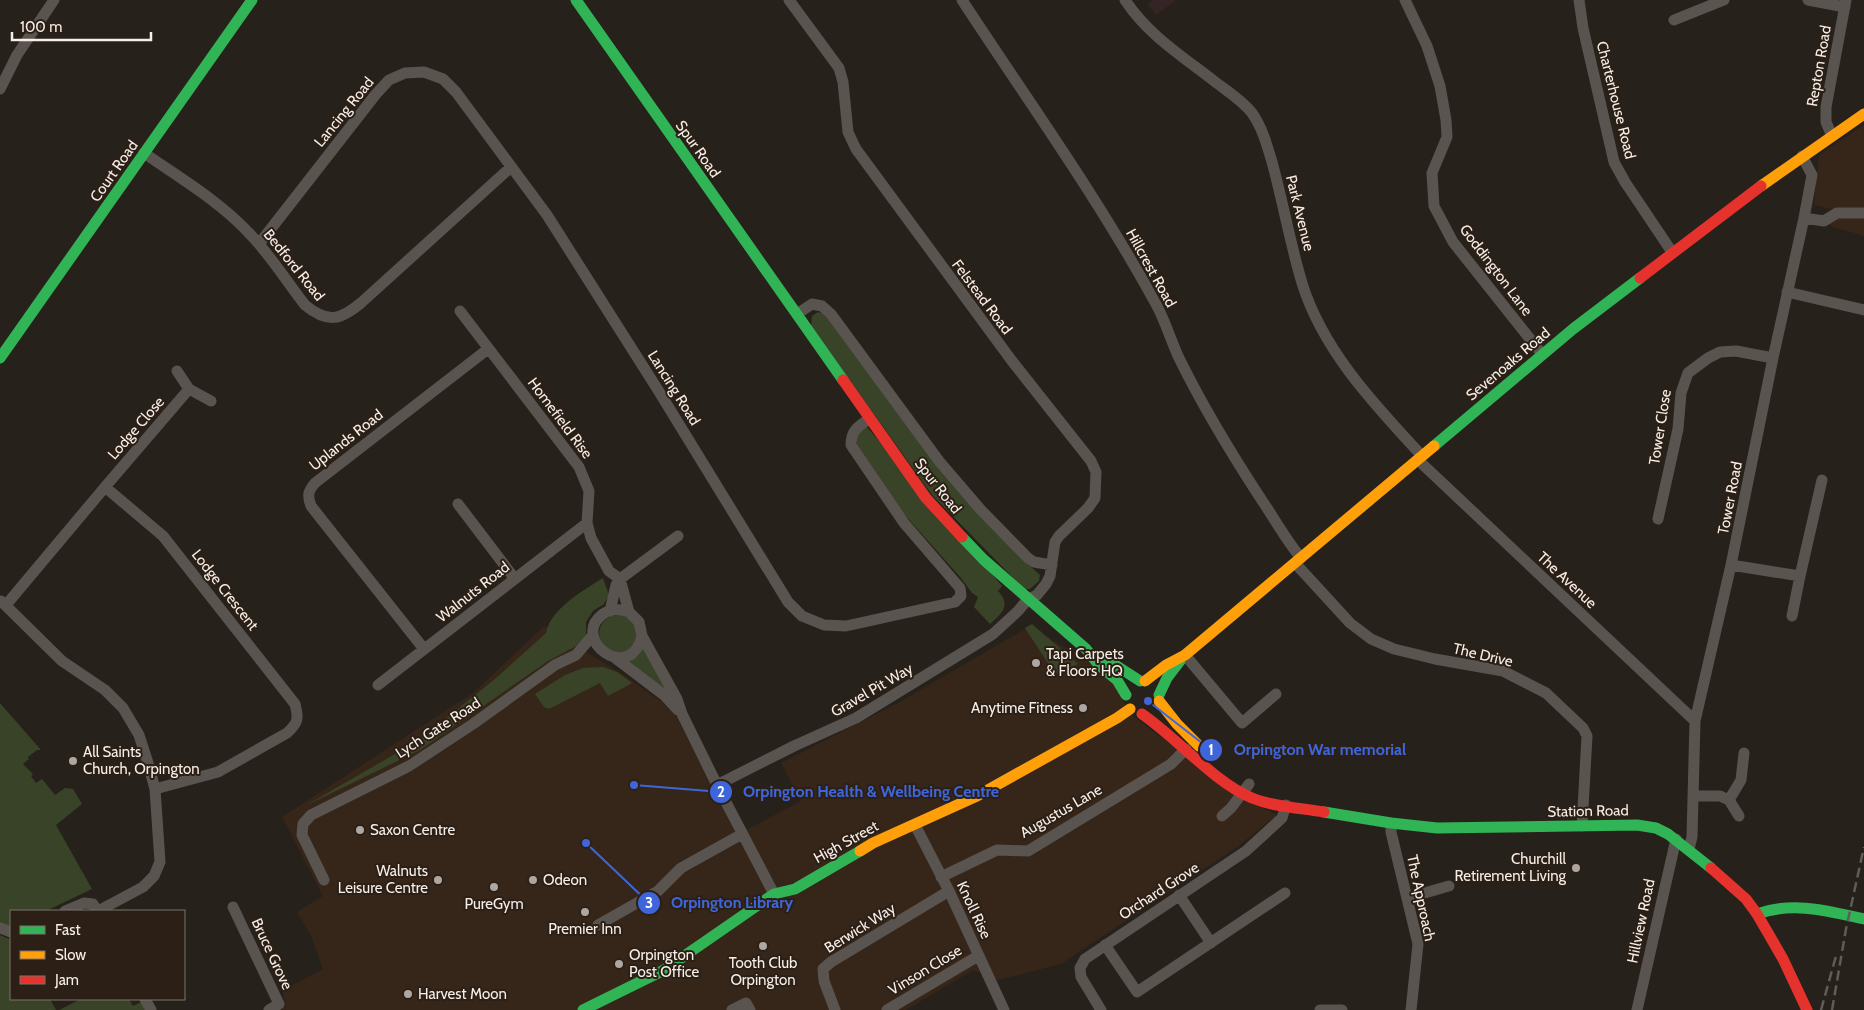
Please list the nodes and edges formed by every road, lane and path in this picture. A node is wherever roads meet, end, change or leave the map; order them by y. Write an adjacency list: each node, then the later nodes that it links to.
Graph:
1 (54, 0): 13 (street)
2 (252, 0): 16 (main road, Court Road)
3 (576, 0): 26 (main road, Spur Road)
4 (789, 0): 43 (street, Felstead Road)
5 (962, 0): 42 (street, Hillcrest Road)
6 (1125, 0): 35 (street, Park Avenue)
7 (1405, 0): 28 (street, Goddington Lane)
8 (1579, 0): 22 (street, Charterhouse Road)
9 (1724, 0): 12 (street)
10 (1808, 0): 11 (street)
11 (1846, 3): 15 (street, Repton Road)
12 (1674, 20)
13 (0, 89)
14 (1864, 114): 15 (main road, Sevenoaks Road)
15 (1832, 136): 17 (main road, Sevenoaks Road)
16 (144, 153): 21 (street, Bedford Road); 29 (main road, Court Road)
17 (1802, 156): 20 (street, Tower Road); 22 (main road, Sevenoaks Road)
18 (511, 167): 21 (street, Bedford Road); 21 (street, Lancing Road); 34 (street, Lancing Road)
19 (1864, 213): 20 (street)
20 (1804, 218): 23 (street, Tower Road)
21 (259, 244)
22 (1672, 252): 28 (main road, Sevenoaks Road)
23 (1787, 292): 24 (street); 30 (street, Tower Road)
24 (1864, 310)
25 (460, 311): 27 (street, Homefield Rise)
26 (796, 314): 34 (main road, Spur Road); 43 (street, Spur Road)
27 (488, 348): 40 (street, Homefield Rise); 55 (street, Uplands Road)
28 (1542, 354): 35 (main road, Sevenoaks Road)
29 (0, 358)
30 (1773, 358): 39 (street, Tower Close); 44 (street, Tower Road)
31 (176, 371): 32 (street)
32 (189, 389): 33 (street); 37 (street, Lodge Close)
33 (211, 401)
34 (869, 419): 48 (main road, Spur Road)
35 (1420, 458): 42 (main road, Sevenoaks Road); 68 (street, The Avenue)
36 (1822, 480): 45 (street)
37 (105, 487): 49 (street); 74 (street, Lodge Crescent)
38 (458, 504): 46 (street)
39 (1658, 519)
40 (587, 523): 46 (street, Walnuts Road); 47 (street, Homefield Rise)
41 (678, 536): 47 (street)
42 (1298, 561): 58 (main road, Sevenoaks Road); 83 (street, The Drive)
43 (1052, 565): 48 (street, Felstead Road)
44 (1731, 565): 45 (street); 68 (street, Tower Road)
45 (1800, 576): 52 (street)
46 (515, 579): 55 (street, Walnuts Road)
47 (620, 579): 50 (street); 51 (street, Homefield Rise)
48 (1028, 599): 56 (main road, Spur Road); 73 (street, Gravel Pit Way)
49 (3, 602): 74 (street)
50 (610, 610): 51 (street); 53 (street)
51 (629, 612): 54 (street, Homefield Rise)
52 (1792, 616)
53 (594, 635): 57 (street, Lych Gate Road); 59 (street)
54 (642, 636): 59 (street); 66 (street, Homefield Rise)
55 (424, 649): 61 (street, Walnuts Road)
56 (1086, 649): 60 (main road, Spur Road); 63 (main road, Spur Road)
57 (576, 655): 59 (street, Lych Gate Road); 88 (street, Lych Gate Road)
58 (1185, 655): 60 (main road, Sevenoaks Road); 62 (street); 64 (main road, Sevenoaks Road)
59 (611, 656): 66 (street, Homefield Rise)
60 (1142, 681): 63 (main road); 64 (main road)
61 (378, 685)
62 (1276, 694)
63 (1126, 695): 65 (main road)
64 (1159, 698): 67 (main road); 70 (main road)
65 (1130, 709): 67 (main road); 82 (main road, High Street)
66 (682, 714): 73 (street, Homefield Rise)
67 (1142, 714): 69 (main road, Station Road)
68 (1695, 721): 76 (street, Tower Road)
69 (1186, 749): 75 (main road, Station Road); 87 (street, Augustus Lane)
70 (1206, 752)
71 (1744, 753): 77 (street)
72 (1232, 773): 75 (main road, Station Road)
73 (717, 785): 84 (street, Homefield Rise)
74 (155, 789): 98 (street)
75 (1246, 789): 78 (main road, Station Road); 79 (street)
76 (1693, 796): 77 (street); 86 (street, Tower Road)
77 (1729, 800): 80 (street)
78 (1283, 804): 81 (main road, Station Road); 93 (street, Orchard Grove)
79 (1222, 816)
80 (1739, 816)
81 (1392, 823): 83 (main road, Station Road); 94 (street, The Approach)
82 (915, 824): 87 (street, Knoll Rise); 92 (main road, High Street)
83 (1582, 826): 85 (main road, Station Road)
84 (742, 834): 92 (street, Homefield Rise); 101 (street)
85 (1676, 839): 86 (main road, Station Road); 116 (street, Hillview Road)
86 (1689, 849): 99 (main road, Station Road)
87 (941, 877): 90 (street, Knoll Rise)
88 (324, 880)
89 (1450, 886): 94 (street)
90 (949, 891): 104 (street, Knoll Rise); 109 (street, Berwick Way)
91 (1286, 893): 102 (street)
92 (774, 894): 106 (main road, High Street)
93 (1179, 895): 102 (street); 103 (street, Orchard Grove)
94 (1407, 898): 115 (street, The Approach)
95 (234, 907): 105 (street, Bruce Grove)
96 (67, 910): 97 (street)
97 (97, 910)
98 (100, 910)
99 (1758, 914): 100 (main road); 117 (main road, Station Road)
100 (1864, 919)
101 (598, 925)
102 (1211, 943): 103 (street)
103 (1105, 945): 112 (street, Orchard Grove)
104 (978, 956): 110 (street, Vinson Close); 111 (street, Knoll Rise)
105 (269, 1010)
106 (582, 1010)
107 (732, 1010): 108 (street)
108 (750, 1010)
109 (835, 1010)
110 (887, 1010)
111 (1004, 1010)
112 (1101, 1010)
113 (1320, 1010): 114 (street)
114 (1342, 1010)
115 (1412, 1010)
116 (1637, 1010)
117 (1807, 1010)

